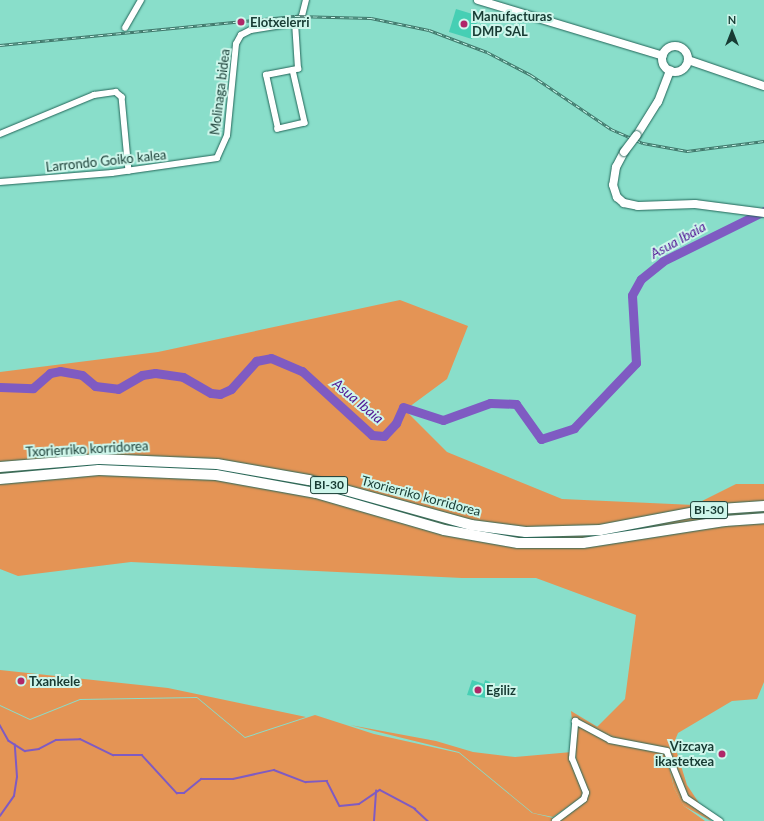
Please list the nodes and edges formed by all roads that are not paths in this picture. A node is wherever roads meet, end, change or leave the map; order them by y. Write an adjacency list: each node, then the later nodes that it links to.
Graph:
1 (141, 0): 5 (street)
2 (306, 0): 4 (street)
3 (478, 0): 6 (street)
4 (295, 22): 8 (street); 12 (street, Molinaga bidea)
5 (125, 28)
6 (663, 56): 7 (street); 9 (street)
7 (688, 60): 9 (street); 10 (street)
8 (293, 70): 8 (street)
9 (670, 70): 15 (street, bridge)
10 (764, 86)
11 (0, 134): 13 (street)
12 (214, 159): 13 (street, Larrondo Goiko kalea)
13 (129, 170): 14 (street, Larrondo Goiko kalea)
14 (0, 182)
15 (764, 213)
16 (0, 467): 18 (highway, Txorierriko korridorea / BI-30)
17 (0, 479): 19 (highway, Txorierriko korridorea / BI-30)
18 (764, 506)
19 (764, 518)
20 (556, 821): 21 (street)
21 (720, 821)

